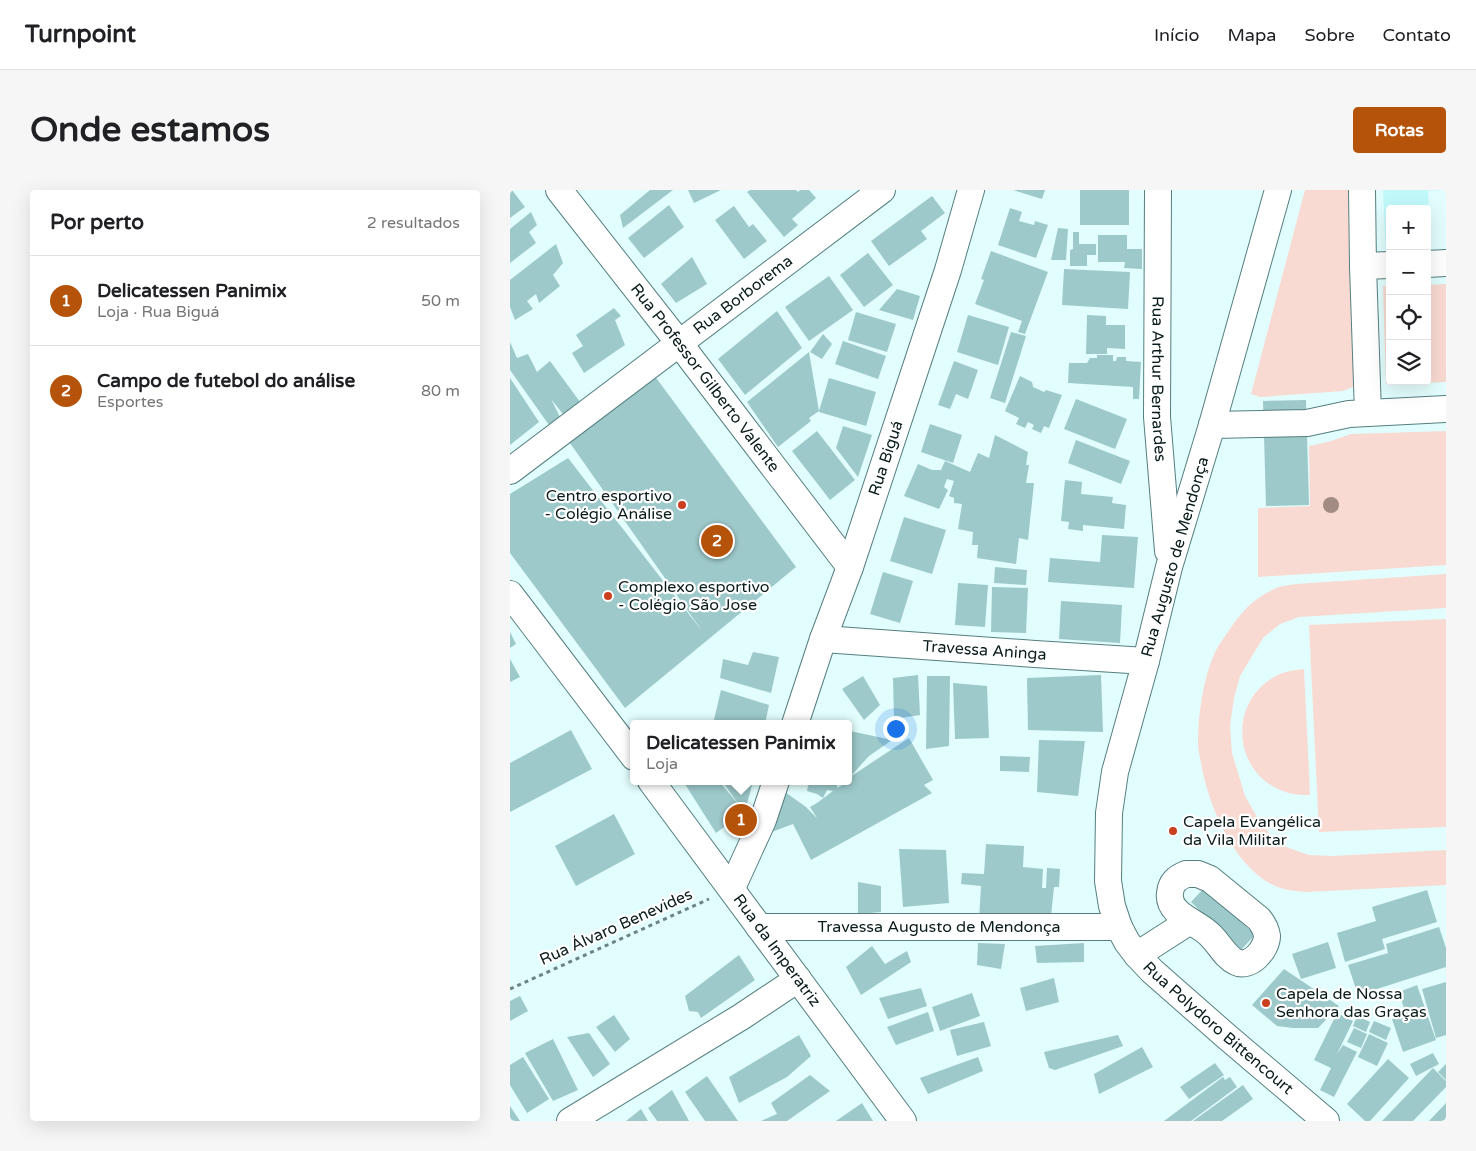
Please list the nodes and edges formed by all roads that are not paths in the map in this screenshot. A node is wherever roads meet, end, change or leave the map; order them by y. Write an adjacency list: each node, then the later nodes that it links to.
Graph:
1 (559, 190): 11 (street, Rua Professor Gilberto Valente)
2 (882, 190): 11 (street, Rua Borborema)
3 (971, 190): 17 (street, Rua Biguá)
4 (1158, 190): 16 (street, Rua Arthur Bernardes)
5 (1278, 190): 14 (street, Rua Augusto de Mendonça)
6 (1362, 190): 10 (street)
7 (1446, 263): 8 (street)
8 (1431, 264)
9 (1386, 265): 10 (street)
10 (1363, 266): 13 (street)
11 (679, 344): 15 (street, Rua Borborema); 17 (street, Rua Professor Gilberto Valente)
12 (1446, 409): 13 (street)
13 (1368, 412): 14 (street)
14 (1212, 425): 16 (street, Rua Augusto de Mendonça)
15 (510, 471)
16 (1169, 566): 20 (street, Rua Augusto de Mendonça)
17 (850, 567): 19 (street, Rua Biguá)
18 (510, 594): 22 (street)
19 (823, 639): 20 (street, Travessa Aninga); 21 (street, Rua Biguá)
20 (1146, 661): 28 (street, Rua Augusto de Mendonça)
21 (796, 720)
22 (630, 753)
23 (654, 785): 25 (street, Rua da Imperatriz)
24 (775, 785): 25 (street)
25 (732, 888): 27 (street, Rua da Imperatriz)
26 (1190, 921): 29 (street)
27 (759, 927): 28 (street, Travessa Augusto de Mendonça); 30 (street, Rua da Imperatriz)
28 (1119, 927): 29 (street, Rua Polydoro Bittencourt)
29 (1137, 955): 33 (street, Rua Polydoro Bittencourt)
30 (798, 979): 31 (street); 32 (street, Rua da Imperatriz)
31 (570, 1121)
32 (903, 1121)
33 (1326, 1121)

